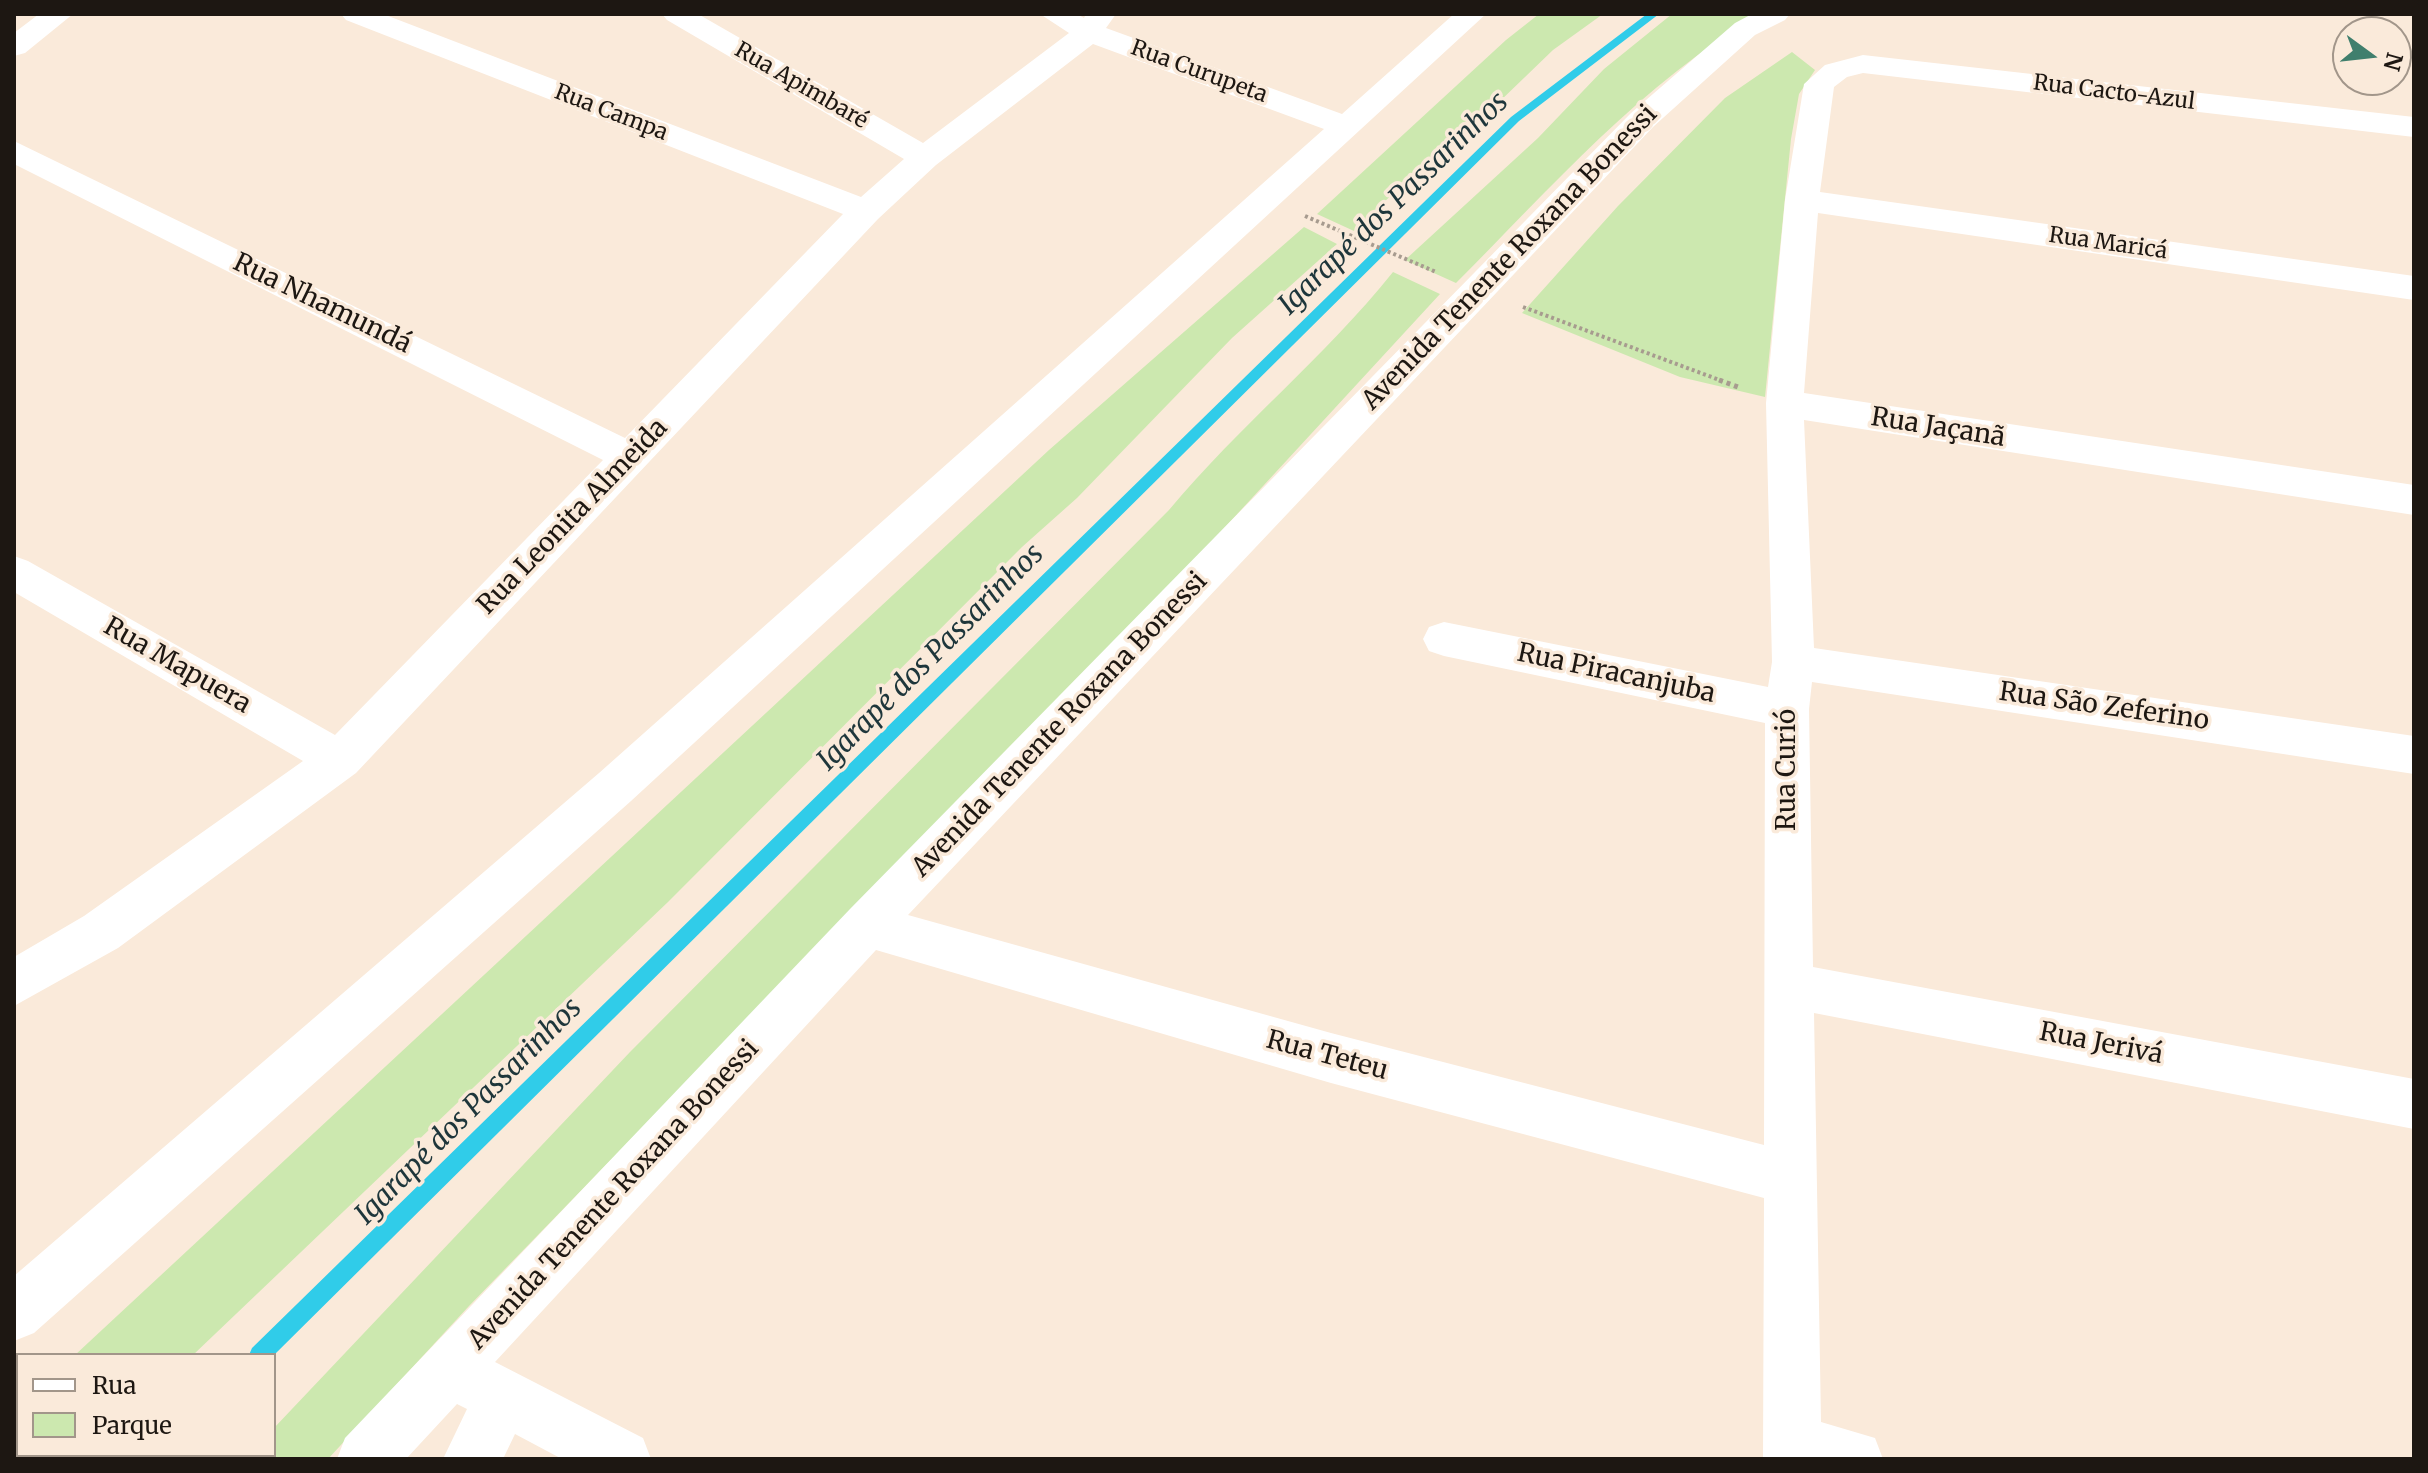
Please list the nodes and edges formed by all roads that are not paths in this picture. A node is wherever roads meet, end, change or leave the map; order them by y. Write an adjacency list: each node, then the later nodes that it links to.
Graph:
1 (58, 14): 8 (street)
2 (356, 14): 15 (street, Rua Campa)
3 (677, 14): 13 (street, Rua Apimbaré)
4 (1055, 14): 7 (street, Rua Curupeta)
5 (1471, 14): 10 (street)
6 (1775, 14): 26 (street, Avenida Tenente Roxana Bonessi)
7 (1095, 23): 10 (street, Rua Curupeta); 13 (street, Rua Leonita Almeida)
8 (14, 47)
9 (1819, 84): 11 (street, Rua Cacto-Azul); 14 (street, Rua Curió)
10 (1346, 126): 31 (street)
11 (2414, 127)
12 (14, 151): 18 (street, Rua Nhamundá)
13 (925, 158): 15 (street, Rua Leonita Almeida)
14 (1802, 200): 16 (street, Rua Maricá); 17 (street, Rua Curió)
15 (866, 211): 18 (street, Rua Leonita Almeida)
16 (2414, 288)
17 (1785, 403): 19 (street, Rua Jaçanã); 22 (street, Rua Curió)
18 (630, 457): 25 (street, Rua Leonita Almeida)
19 (2414, 500)
20 (14, 572): 25 (street, Rua Mapuera)
21 (1444, 639): 23 (street, Rua Piracanjuba)
22 (1793, 662): 23 (street, Rua Curió); 24 (street, Rua São Zeferino)
23 (1787, 709): 28 (street, Rua Curió)
24 (2414, 755)
25 (340, 760): 27 (street, Rua Leonita Almeida)
26 (867, 925): 30 (street, Rua Teteu); 32 (street, Avenida Tenente Roxana Bonessi)
27 (14, 983)
28 (1788, 985): 29 (street, Rua Jerivá); 30 (street, Rua Curió)
29 (2414, 1104)
30 (1789, 1178): 34 (street, Rua Curió)
31 (14, 1313)
32 (451, 1370): 33 (street); 35 (street, Avenida Tenente Roxana Bonessi)
33 (503, 1398): 36 (street); 37 (street)
34 (1792, 1452): 38 (street)
35 (366, 1459)
36 (472, 1459)
37 (622, 1459)
38 (1854, 1459)

